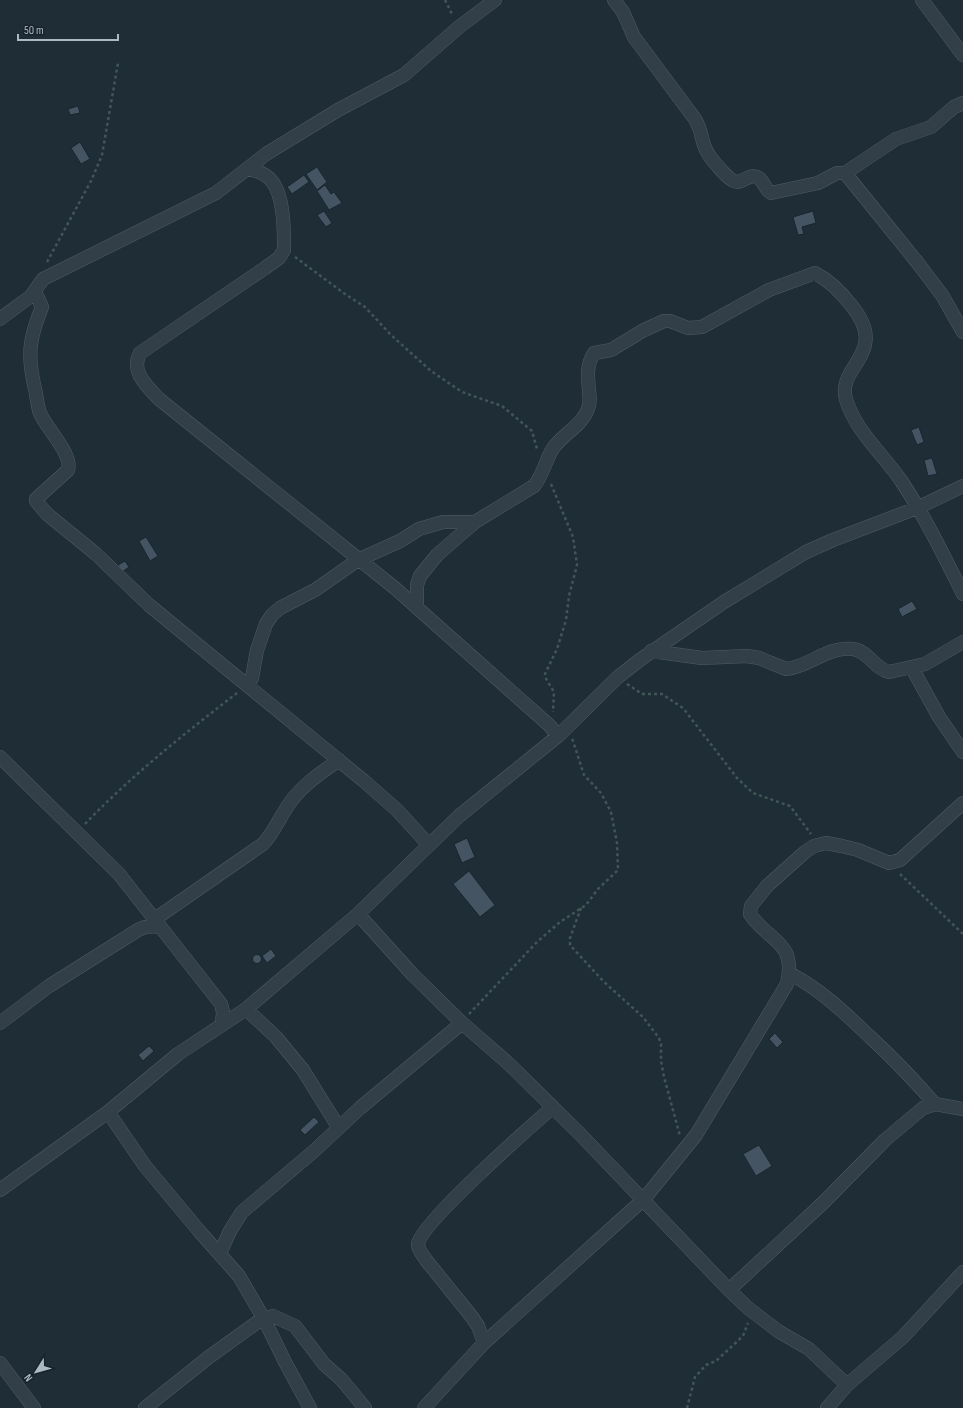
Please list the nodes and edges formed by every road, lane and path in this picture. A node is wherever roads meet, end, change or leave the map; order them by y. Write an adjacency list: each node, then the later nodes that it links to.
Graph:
1 (445, 0): 5 (path)
2 (496, 0): 5 (street)
3 (614, 0): 10 (street)
4 (922, 0): 6 (street)
5 (459, 27): 9 (street)
6 (963, 55)
7 (118, 63): 12 (path)
8 (963, 104): 10 (street)
9 (247, 169): 11 (street); 12 (street)
10 (845, 173): 15 (street)
11 (284, 250): 16 (path); 20 (street)
12 (41, 281): 13 (street)
13 (34, 294): 14 (street); 27 (street)
14 (0, 319)
15 (963, 332)
16 (544, 469): 18 (street); 19 (street); 28 (path)
17 (963, 486): 18 (street)
18 (917, 508): 21 (street); 24 (street)
19 (475, 522): 20 (street); 22 (street)
20 (358, 560): 22 (street); 27 (street)
21 (963, 594)
22 (417, 608): 28 (street)
23 (963, 642): 25 (street)
24 (651, 652): 25 (street); 26 (street)
25 (912, 668): 31 (street)
26 (618, 677): 29 (street); 36 (path)
27 (248, 685): 33 (street); 35 (path)
28 (549, 725): 30 (street)
29 (568, 726): 30 (street); 39 (path)
30 (558, 736): 37 (street)
31 (963, 752)
32 (0, 757): 35 (street)
33 (339, 760): 37 (street); 41 (street)
34 (963, 803): 38 (street)
35 (76, 833): 41 (street)
36 (822, 844): 38 (street); 43 (street)
37 (429, 845): 40 (street)
38 (889, 863): 42 (path)
39 (582, 908): 46 (path); 53 (path)
40 (358, 914): 44 (street); 46 (street)
41 (158, 922): 45 (street); 47 (street)
42 (963, 934)
43 (789, 973): 48 (street); 53 (street)
44 (246, 1009): 47 (street); 52 (street)
45 (0, 1023)
46 (462, 1023): 49 (street); 52 (street)
47 (222, 1024): 51 (street)
48 (936, 1104): 50 (street); 58 (street)
49 (553, 1107): 55 (street); 61 (street)
50 (963, 1109)
51 (108, 1112): 54 (street); 56 (street)
52 (339, 1128): 56 (street)
53 (685, 1150): 55 (street)
54 (0, 1190)
55 (644, 1200): 58 (street); 61 (street)
56 (220, 1253): 60 (street)
57 (963, 1272): 63 (street)
58 (729, 1290): 59 (street)
59 (748, 1308): 63 (street); 69 (path)
60 (264, 1318): 65 (street); 66 (street); 67 (street)
61 (484, 1342): 68 (street)
62 (0, 1363): 64 (street)
63 (847, 1385): 70 (street)
64 (34, 1408)
65 (145, 1408)
66 (310, 1408)
67 (365, 1408)
68 (424, 1408)
69 (687, 1408)
70 (826, 1408)

